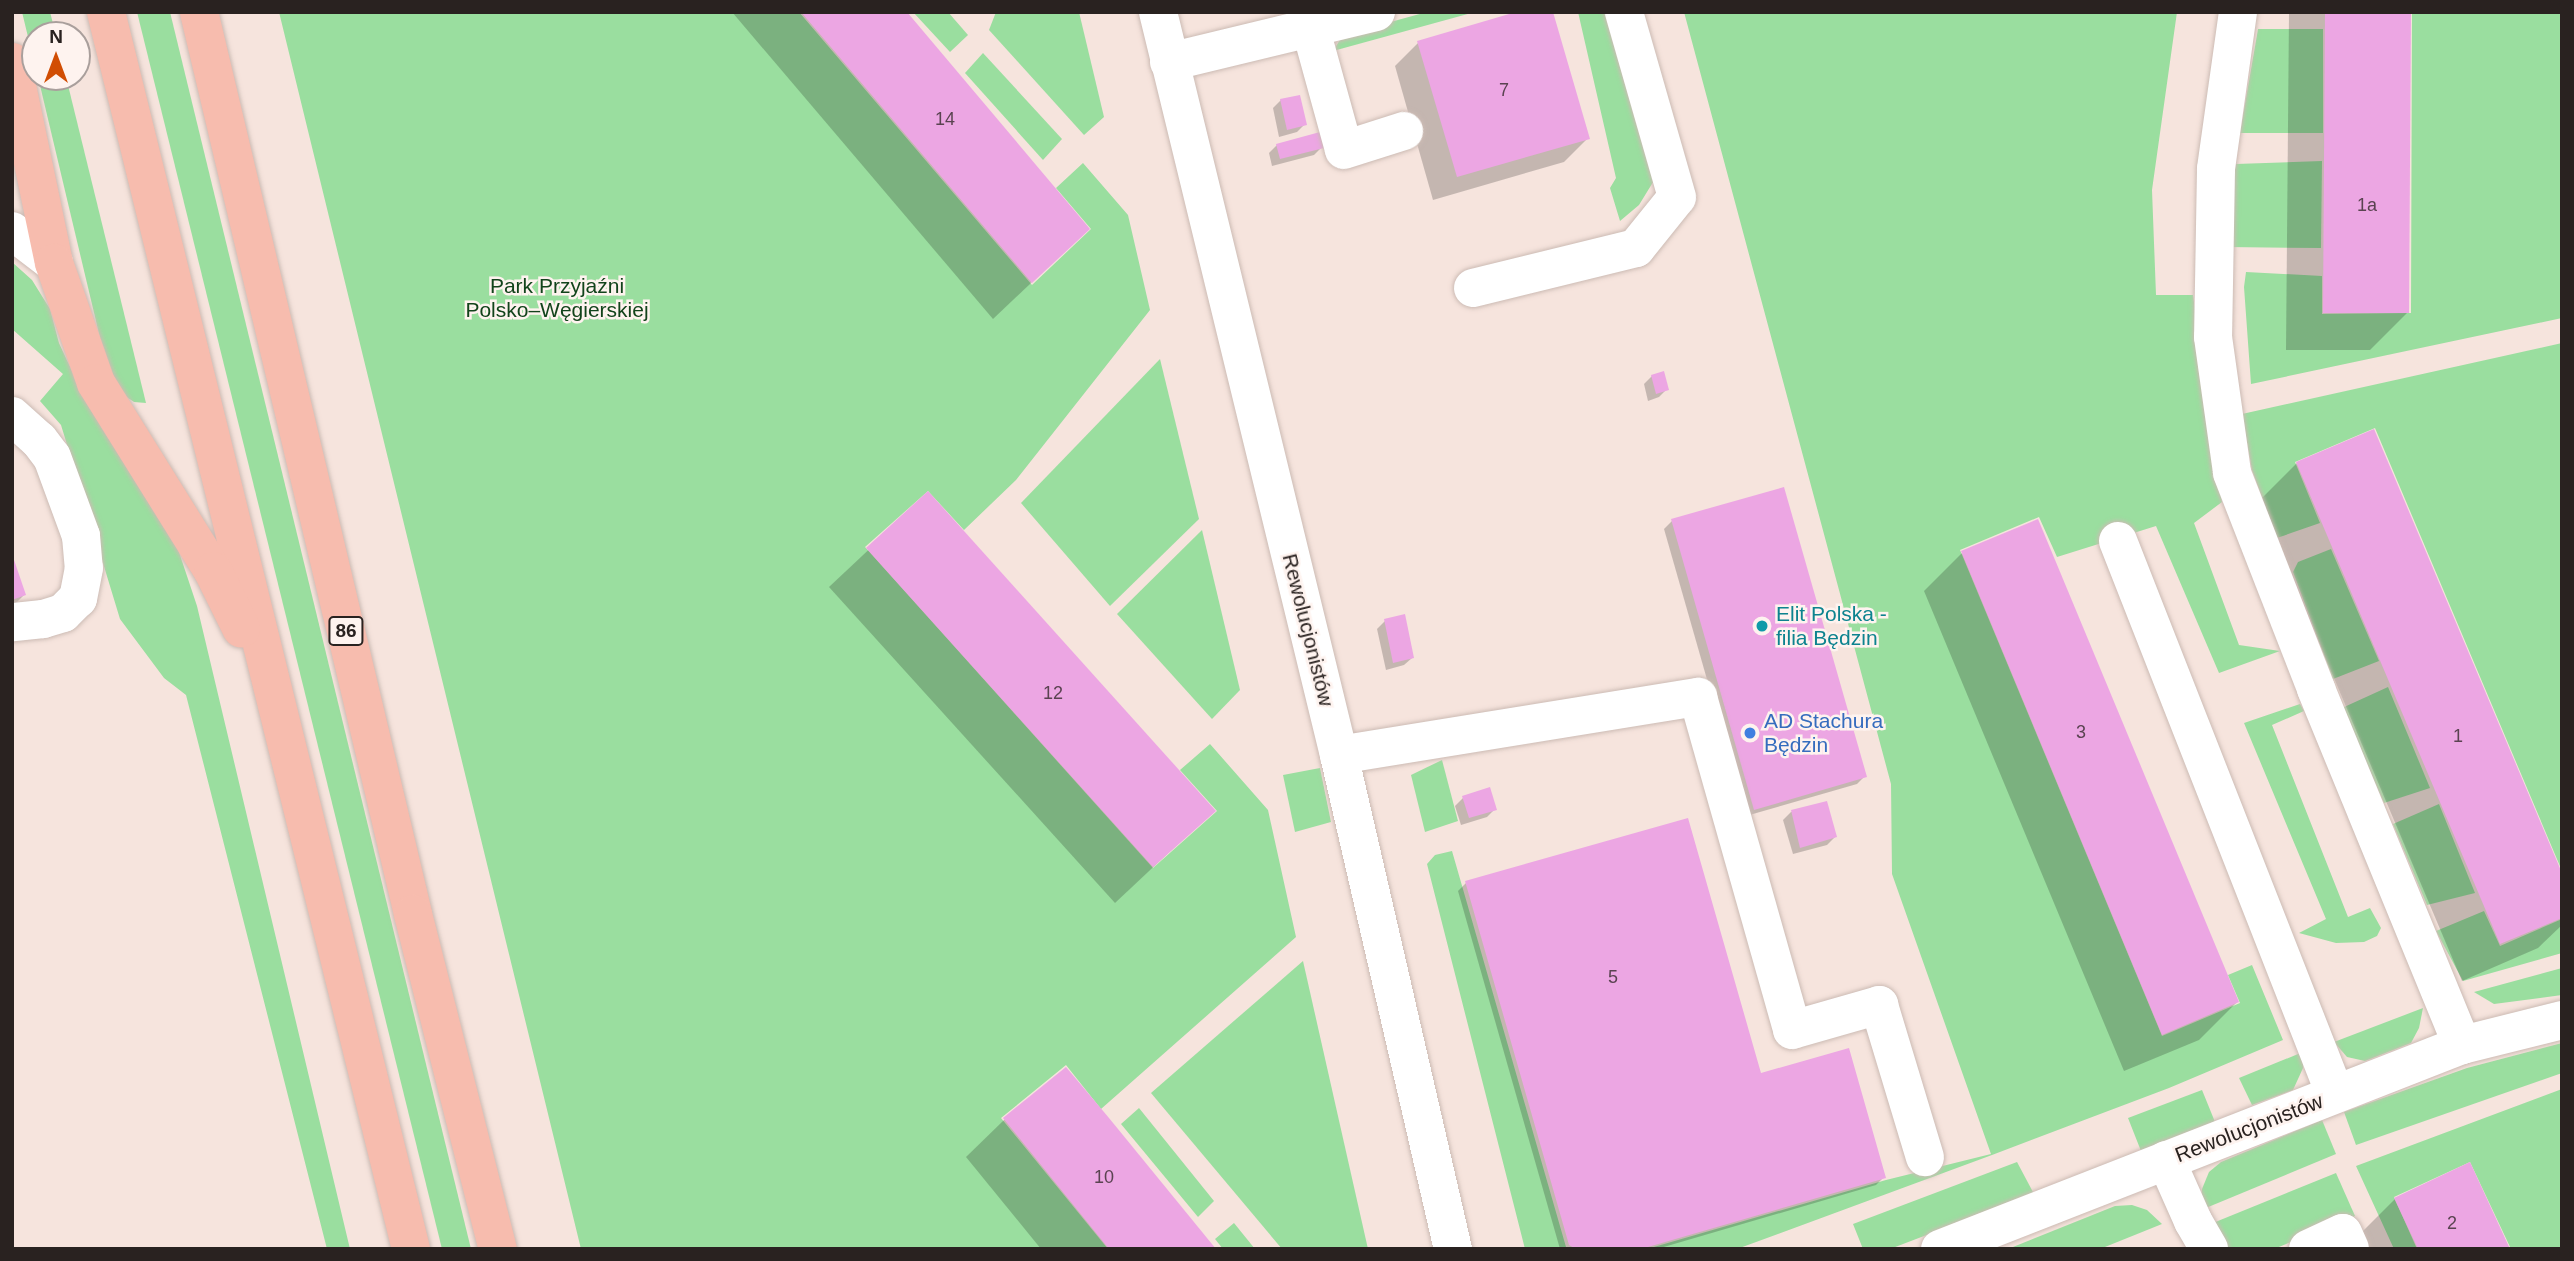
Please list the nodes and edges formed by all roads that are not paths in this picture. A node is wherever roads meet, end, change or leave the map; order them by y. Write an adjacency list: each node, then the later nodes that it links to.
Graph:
1 (106, 12): 17 (main road)
2 (199, 12): 25 (main road, 86)
3 (1158, 12): 9 (street, Rewolucjonistów)
4 (1376, 12): 7 (street)
5 (1624, 12): 13 (street)
6 (2238, 12): 20 (street)
7 (1311, 30): 9 (street); 10 (street)
8 (12, 62): 12 (main road)
9 (1169, 62): 18 (street, Rewolucjonistów)
10 (1404, 131)
11 (12, 231): 12 (street)
12 (54, 263): 17 (main road)
13 (1472, 288)
14 (12, 416): 16 (street)
15 (2118, 541): 21 (street)
16 (23, 624)
17 (275, 695): 24 (main road)
18 (1339, 755): 22 (street); 26 (street, Rewolucjonistów)
19 (2562, 1020): 20 (street, Rewolucjonistów)
20 (2462, 1045): 21 (street, Rewolucjonistów)
21 (2334, 1094): 23 (street, Rewolucjonistów)
22 (1926, 1157)
23 (2166, 1160): 27 (street, Rewolucjonistów); 28 (street)
24 (411, 1249)
25 (498, 1249)
26 (1452, 1249)
27 (1940, 1249)
28 (2209, 1249)
29 (2308, 1249): 30 (street)
30 (2350, 1249)

